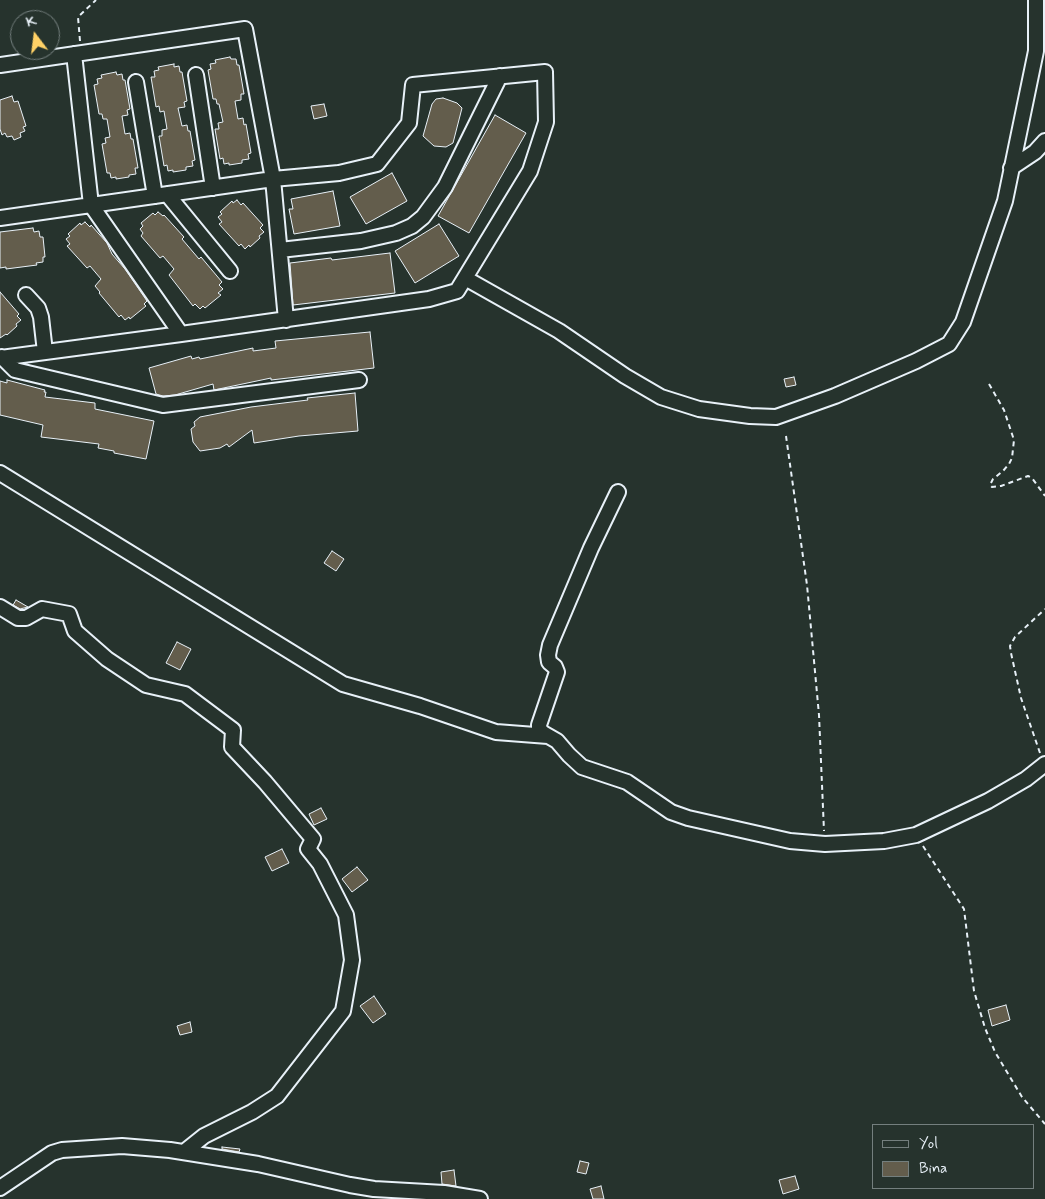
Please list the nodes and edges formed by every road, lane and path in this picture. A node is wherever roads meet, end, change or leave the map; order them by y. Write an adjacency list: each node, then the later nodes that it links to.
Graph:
1 (96, 0): 3 (path)
2 (1036, 0): 9 (street)
3 (78, 54): 4 (street); 10 (street); 13 (street)
4 (0, 65)
5 (196, 75): 11 (street)
6 (500, 76): 10 (street); 15 (street); 17 (street)
7 (136, 82): 12 (street)
8 (1045, 141): 9 (street)
9 (1011, 168): 17 (street)
10 (273, 179): 11 (street); 15 (street)
11 (213, 188): 12 (street)
12 (161, 195): 13 (street); 16 (street)
13 (91, 205): 14 (street); 20 (street)
14 (0, 218)
15 (280, 250): 19 (street)
16 (230, 271)
17 (465, 278): 19 (street)
18 (26, 295): 21 (street)
19 (286, 320): 20 (street)
20 (181, 334): 21 (street)
21 (45, 352): 22 (street)
22 (1, 358): 23 (street)
23 (359, 380)
24 (988, 384): 28 (path)
25 (786, 436): 34 (path)
26 (0, 473): 31 (street)
27 (618, 492): 31 (street)
28 (1045, 496)
29 (0, 607): 36 (street)
30 (1045, 609): 32 (path)
31 (548, 736): 34 (street)
32 (1045, 764): 33 (street)
33 (916, 835): 34 (street); 35 (path)
34 (824, 844)
35 (1045, 1124)
36 (184, 1152): 37 (street); 38 (street)
37 (0, 1188)
38 (480, 1199)

